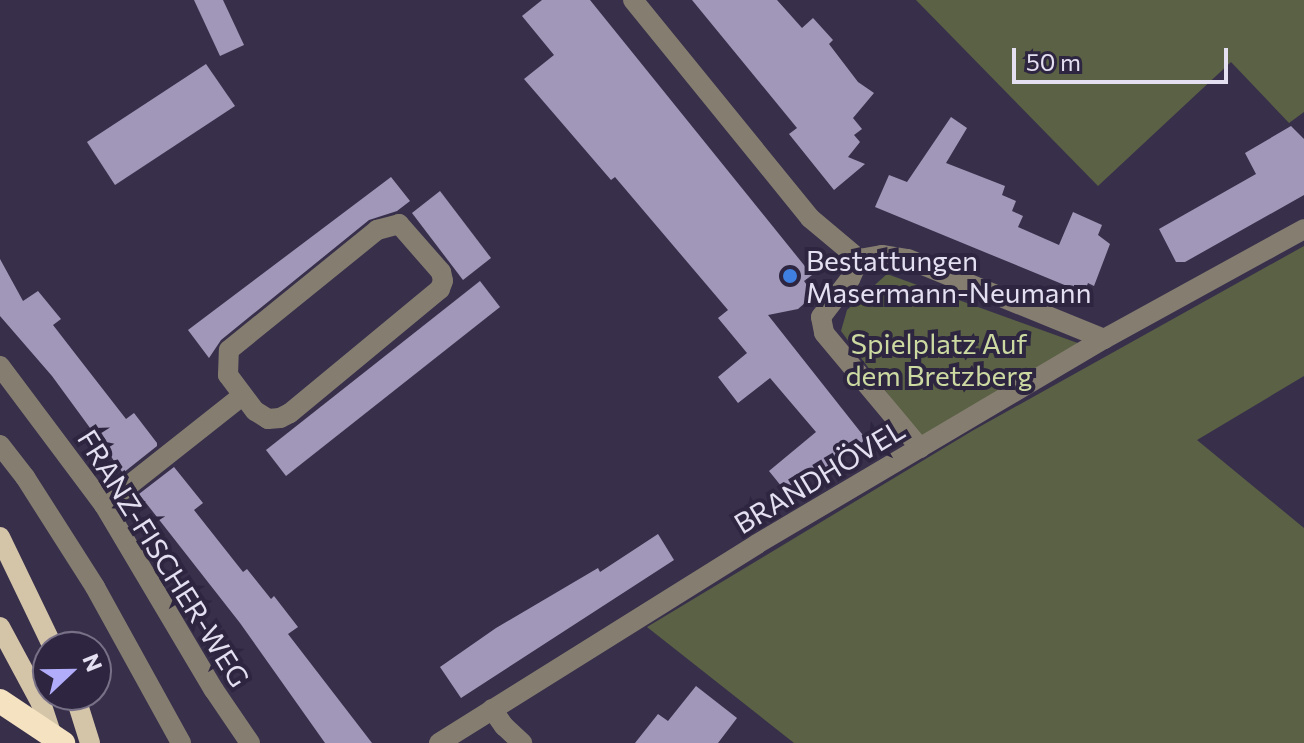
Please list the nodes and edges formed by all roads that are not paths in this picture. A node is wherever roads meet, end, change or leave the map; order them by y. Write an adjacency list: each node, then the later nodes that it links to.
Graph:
1 (633, 0): 3 (street)
2 (1304, 229): 4 (street, BRANDHÖVEL)
3 (859, 259): 4 (street); 8 (street)
4 (1104, 339): 8 (street, BRANDHÖVEL)
5 (0, 366): 9 (street, FRANZ-FISCHER-WEG)
6 (242, 396): 6 (street); 9 (street)
7 (0, 445): 19 (street)
8 (920, 448): 14 (street, BRANDHÖVEL)
9 (104, 505): 20 (street, FRANZ-FISCHER-WEG)
10 (0, 537): 12 (main road)
11 (0, 627): 16 (main road)
12 (45, 631)
13 (0, 701): 17 (highway, bridge)
14 (492, 709): 21 (street, BRANDHÖVEL); 22 (street)
15 (80, 711): 18 (main road)
16 (54, 743)
17 (63, 743)
18 (90, 743)
19 (181, 743)
20 (250, 743)
21 (439, 743)
22 (522, 743)

